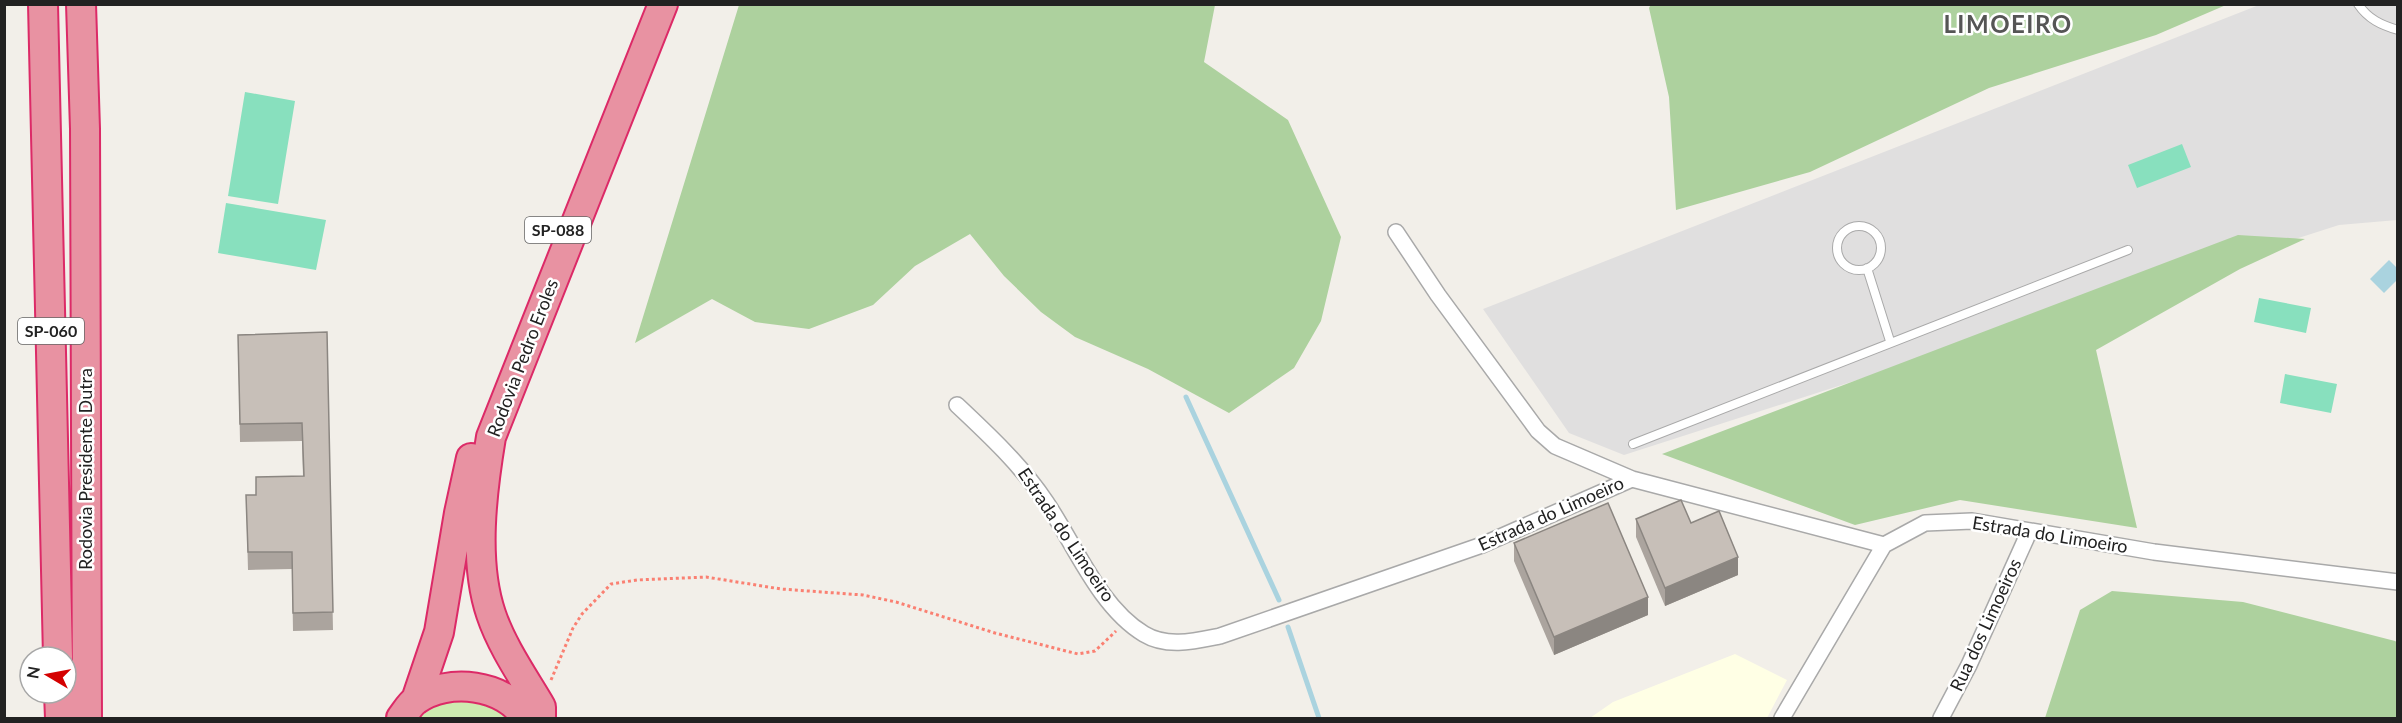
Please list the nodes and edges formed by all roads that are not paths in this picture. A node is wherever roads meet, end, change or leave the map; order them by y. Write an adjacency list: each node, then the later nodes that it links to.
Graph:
1 (43, 4): 17 (highway, Rodovia Presidente Dutra / SP-060)
2 (81, 4): 20 (highway, Rodovia Presidente Dutra / SP-060)
3 (645, 4): 18 (highway, Rodovia Pedro Eroles / SP-088)
4 (663, 4): 19 (highway, Rodovia Pedro Eroles / SP-088)
5 (2358, 4): 6 (lane)
6 (2397, 30)
7 (1396, 232): 13 (street)
8 (2127, 250): 10 (lane)
9 (1867, 268): 9 (lane); 10 (lane)
10 (1890, 341): 12 (lane)
11 (957, 405): 13 (street, Estrada do Limoeiro)
12 (1633, 444)
13 (1632, 479): 15 (street, Estrada do Limoeiro)
14 (2030, 532): 15 (street, Estrada do Limoeiro); 16 (street, Estrada do Limoeiro); 22 (street, Rua dos Limoeiros)
15 (1884, 545): 21 (street)
16 (2397, 582)
17 (58, 645)
18 (408, 710): 19 (highway, Rodovia Pedro Eroles / SP-088)
19 (536, 715)
20 (87, 718)
21 (1782, 718)
22 (1941, 718)

